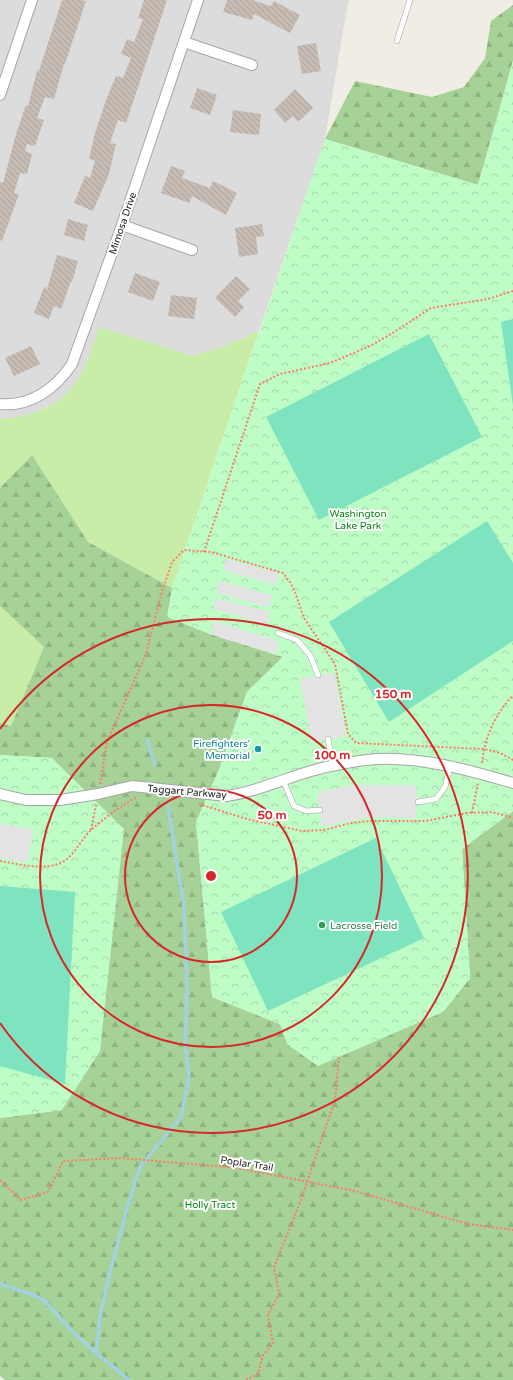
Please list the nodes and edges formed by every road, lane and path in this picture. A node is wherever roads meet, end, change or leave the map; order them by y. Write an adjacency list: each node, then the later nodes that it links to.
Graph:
1 (32, 0): 7 (street)
2 (198, 0): 5 (street, Mimosa Drive)
3 (410, 0): 4 (lane)
4 (397, 41)
5 (184, 42): 6 (street); 8 (street, Mimosa Drive)
6 (252, 65)
7 (0, 95)
8 (122, 226): 9 (street); 11 (street, Mimosa Drive)
9 (192, 250)
10 (513, 291): 12 (path)
11 (0, 404)
12 (204, 552): 17 (path); 23 (path)
13 (278, 633): 14 (lane)
14 (318, 675)
15 (513, 695): 17 (path)
16 (328, 739): 20 (lane)
17 (484, 749): 18 (path)
18 (513, 760)
19 (450, 765): 20 (street, Taggart Parkway); 22 (street, Taggart Parkway); 27 (lane)
20 (333, 766): 21 (street, Taggart Parkway)
21 (282, 780): 24 (street, Taggart Parkway); 29 (lane)
22 (513, 783)
23 (100, 786)
24 (0, 794)
25 (144, 798): 31 (path)
26 (97, 802): 31 (path)
27 (418, 802)
28 (194, 803): 30 (path)
29 (320, 810)
30 (513, 818)
31 (91, 830): 32 (path)
32 (0, 862)
33 (338, 1057): 35 (path)
34 (0, 1180): 35 (path, Poplar Trail)
35 (307, 1182): 36 (path, Poplar Trail); 37 (path)
36 (513, 1230)
37 (246, 1380)

